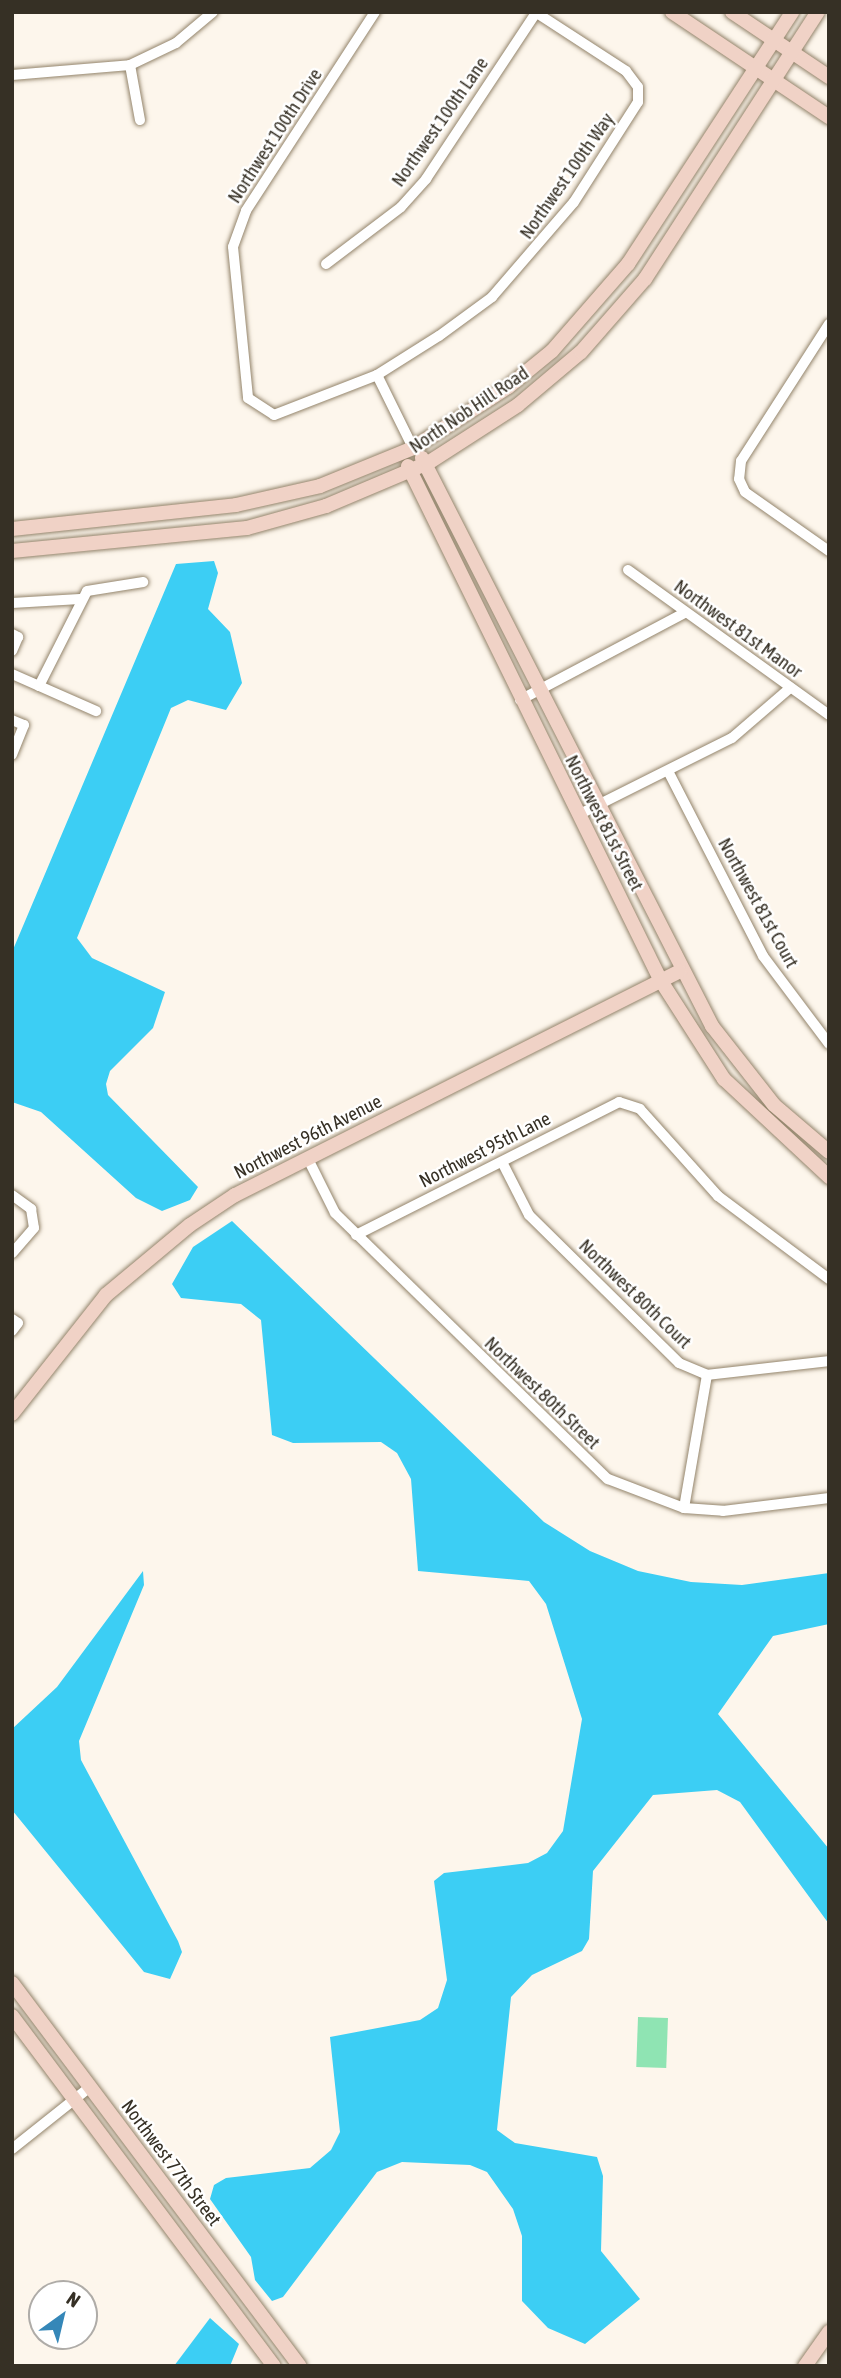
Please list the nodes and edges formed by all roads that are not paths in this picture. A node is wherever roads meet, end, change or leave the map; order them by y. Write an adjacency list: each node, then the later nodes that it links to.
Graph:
1 (212, 12): 10 (street)
2 (375, 12): 20 (street, Northwest 100th Drive)
3 (536, 12): 17 (street, Northwest 100th Lane); 19 (street, Northwest 100th Way)
4 (672, 12): 11 (street)
5 (732, 12): 8 (street)
6 (792, 12): 8 (street, North Nob Hill Road)
7 (818, 12): 9 (street, North Nob Hill Road)
8 (774, 40): 9 (street); 11 (street, North Nob Hill Road)
9 (792, 53): 13 (street); 14 (street, North Nob Hill Road)
10 (130, 65): 12 (street); 16 (street)
11 (755, 69): 14 (street); 21 (street, North Nob Hill Road)
12 (12, 75)
13 (829, 77)
14 (774, 81): 15 (street); 22 (street, North Nob Hill Road)
15 (829, 117)
16 (140, 120)
17 (326, 264)
18 (829, 324): 26 (street)
19 (377, 376): 20 (street, Northwest 100th Way); 21 (street, Northwest 81st Street)
20 (257, 409)
21 (413, 448): 22 (street, Northwest 81st Street); 23 (street); 24 (street, North Nob Hill Road)
22 (428, 463): 23 (street, North Nob Hill Road); 37 (street, Northwest 81st Street)
23 (407, 473): 25 (street, North Nob Hill Road); 38 (street, Northwest 81st Street)
24 (12, 529)
25 (12, 551)
26 (829, 551)
27 (628, 570): 31 (street, Northwest 81st Manor)
28 (143, 582): 29 (street)
29 (80, 599): 30 (street); 35 (street)
30 (12, 603)
31 (684, 613): 36 (street, Northwest 81st Manor); 37 (street)
32 (12, 634): 33 (street)
33 (12, 652)
34 (12, 674): 35 (street)
35 (39, 686): 39 (street)
36 (789, 688): 40 (street, Northwest 81st Manor); 43 (street)
37 (540, 690): 38 (street); 44 (street, Northwest 81st Street)
38 (520, 700): 45 (street, Northwest 81st Street)
39 (96, 711)
40 (829, 715)
41 (12, 720): 42 (street)
42 (12, 755)
43 (668, 771): 44 (street); 48 (street, Northwest 81st Court)
44 (597, 805): 45 (street); 46 (street, Northwest 81st Street)
45 (578, 815): 47 (street, Northwest 81st Street)
46 (680, 971): 47 (street, Northwest 96th Avenue); 49 (street, Northwest 81st Street)
47 (661, 981): 50 (street, Northwest 96th Avenue); 52 (street, Northwest 81st Street)
48 (829, 1044)
49 (829, 1152)
50 (308, 1159): 54 (street, Northwest 80th Street); 61 (street, Northwest 96th Avenue)
51 (502, 1162): 54 (street, Northwest 95th Lane); 56 (street, Northwest 95th Lane); 60 (street, Northwest 80th Court)
52 (829, 1177)
53 (12, 1195): 55 (street)
54 (356, 1235): 63 (street, Northwest 80th Street)
55 (14, 1249)
56 (829, 1279)
57 (12, 1319): 58 (street)
58 (12, 1331)
59 (829, 1361): 60 (street)
60 (707, 1375): 63 (street)
61 (12, 1414)
62 (829, 1498): 63 (street, Northwest 80th Street)
63 (684, 1508)
64 (12, 1983): 66 (street, Northwest 77th Street)
65 (12, 2016): 67 (street, Northwest 77th Street)
66 (90, 2087): 67 (street); 71 (street, Northwest 77th Street)
67 (75, 2099): 68 (street); 70 (street, Northwest 77th Street)
68 (12, 2149)
69 (829, 2332): 72 (street)
70 (274, 2366)
71 (300, 2366)
72 (805, 2366)

